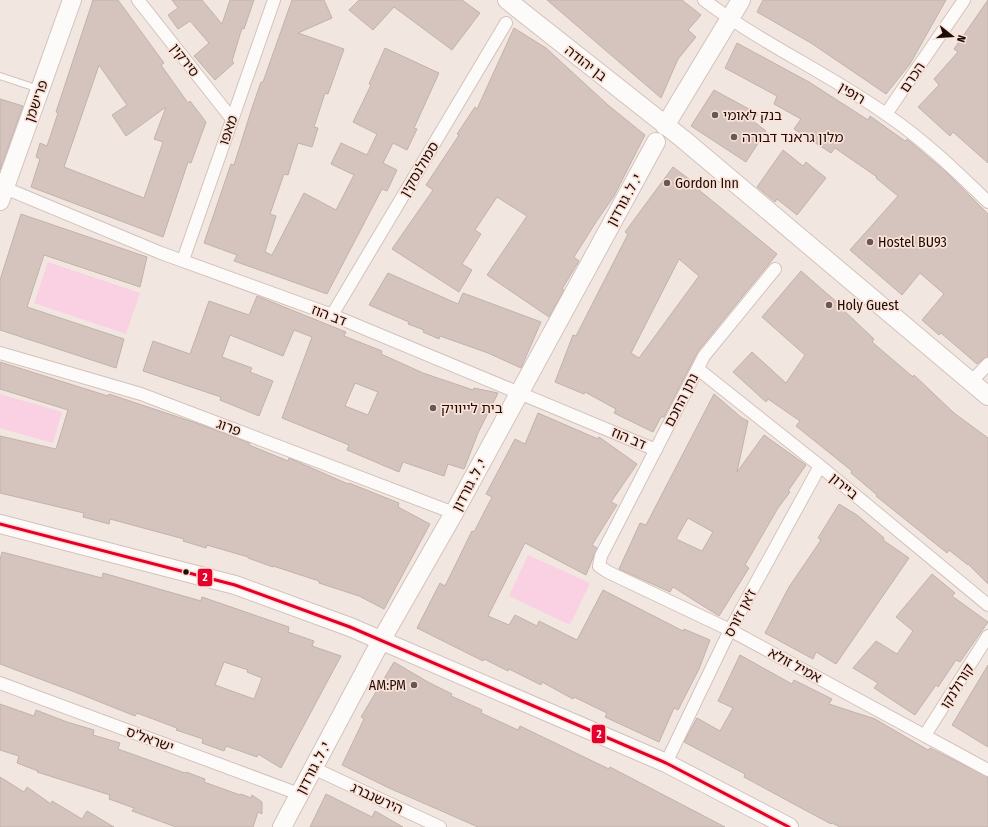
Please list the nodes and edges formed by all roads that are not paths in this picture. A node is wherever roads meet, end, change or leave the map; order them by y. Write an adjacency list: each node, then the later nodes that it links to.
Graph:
1 (72, 0): 11 (street, פרישמן)
2 (138, 0): 13 (street, סירקין)
3 (274, 0): 13 (street, מאפו)
4 (507, 0): 14 (street, בן יהודה)
5 (704, 0): 8 (street, רופין)
6 (741, 0): 8 (street)
7 (964, 0): 12 (street, הכרם)
8 (730, 20): 12 (street, רופין); 14 (street)
9 (506, 23): 20 (street, סמולנסקין)
10 (0, 76): 11 (lane)
11 (40, 90): 16 (street, פרישמן)
12 (886, 114): 17 (street, רופין)
13 (232, 119): 18 (street, מאפו)
14 (665, 126): 24 (street, בן יהודה)
15 (656, 142): 25 (street, י. ל. גורדון)
16 (2, 192): 18 (street, דב הוז)
17 (988, 202)
18 (183, 260): 20 (street, דב הוז)
19 (775, 269): 23 (street, נתן החכם)
20 (332, 315): 25 (street, דב הוז)
21 (0, 353): 29 (street, פרוג)
22 (988, 364): 24 (street)
23 (698, 369): 27 (street, נתן החכם); 28 (street, ביירון)
24 (971, 382): 26 (street, בן יהודה)
25 (519, 392): 27 (street, דב הוז); 29 (street, י. ל. גורדון)
26 (988, 396)
27 (656, 450): 31 (street, נתן החכם)
28 (820, 466): 32 (street, ביירון); 33 (street, ז'אן ז'ורס)
29 (454, 513): 35 (street, י. ל. גורדון)
30 (0, 524): 35 (street)
31 (599, 566): 33 (street, אמיל זולא)
32 (988, 605)
33 (730, 630): 37 (street, אמיל זולא); 38 (street, ז'אן ז'ורס)
34 (988, 636): 37 (street, קורולנקו)
35 (382, 639): 38 (street); 39 (street, י. ל. גורדון)
36 (0, 683): 41 (street, ישראל'ס)
37 (925, 735): 40 (street, אמיל זולא)
38 (666, 763): 44 (street)
39 (313, 768): 41 (street, י. ל. גורדון); 43 (street, הירשנברג)
40 (988, 770)
41 (299, 794): 42 (street, י. ל. גורדון)
42 (282, 827)
43 (440, 827)
44 (789, 827)

